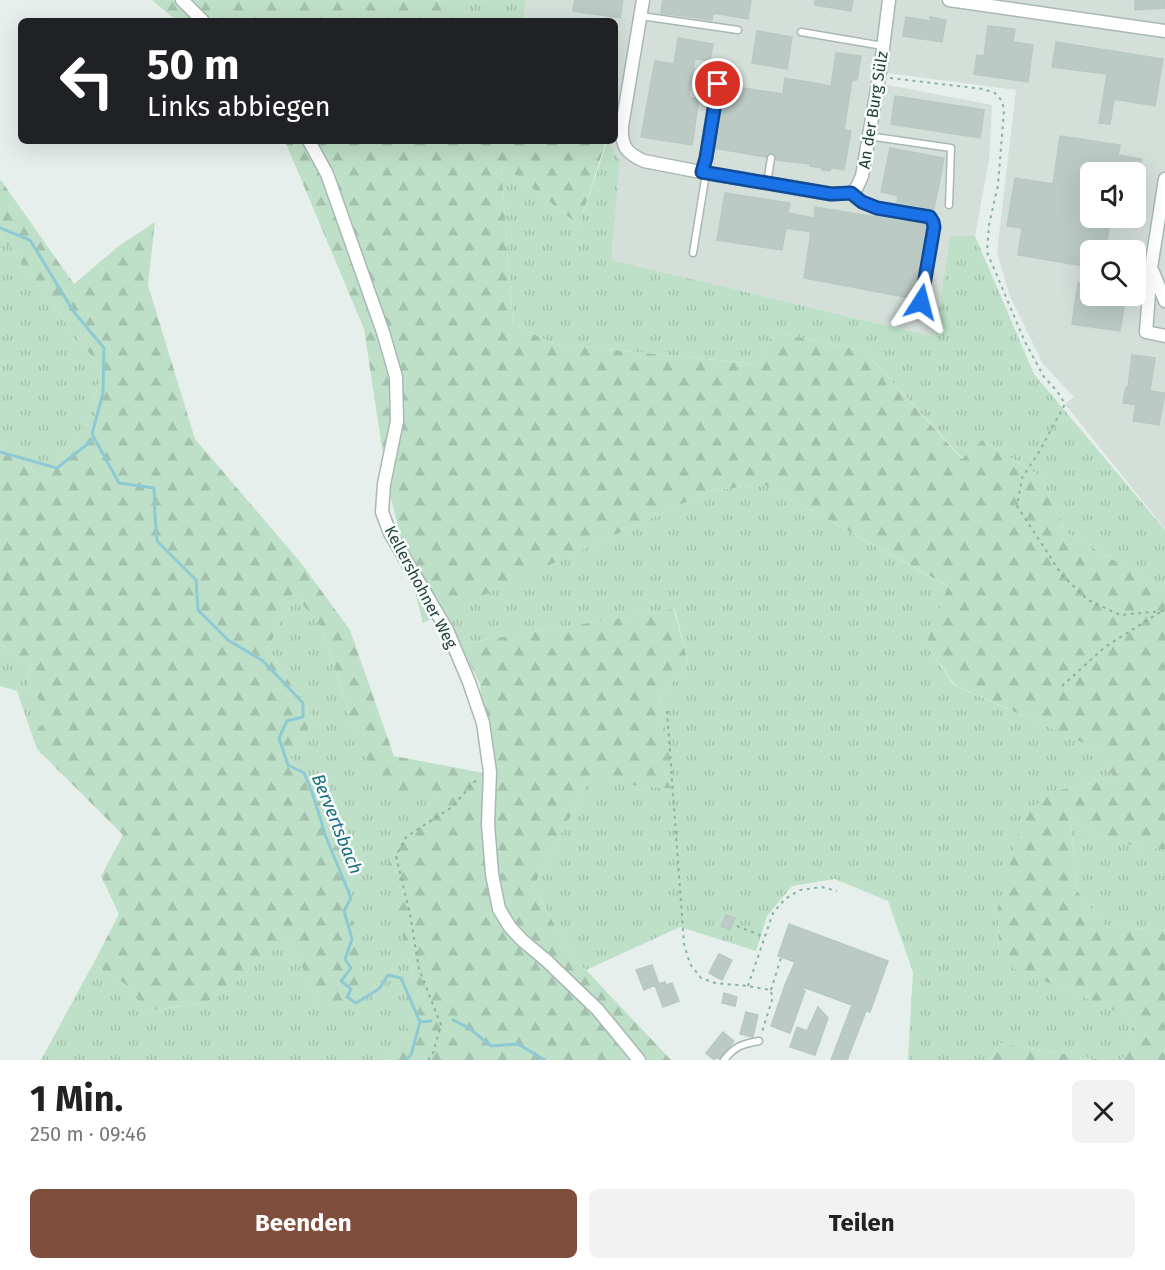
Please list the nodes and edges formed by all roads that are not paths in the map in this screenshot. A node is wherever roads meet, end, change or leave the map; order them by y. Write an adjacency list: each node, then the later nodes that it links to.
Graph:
1 (182, 0): 7 (street)
2 (643, 0): 6 (street)
3 (889, 0): 11 (street, An der Burg Sülz)
4 (949, 0): 5 (street)
5 (973, 2): 10 (street)
6 (641, 16): 8 (lane); 16 (street)
7 (200, 18)
8 (738, 30)
9 (801, 32): 11 (lane)
10 (1165, 32)
11 (883, 46): 13 (street, An der Burg Sülz)
12 (718, 84): 16 (lane)
13 (868, 136): 19 (street, An der Burg Sülz); 20 (lane)
14 (311, 144): 27 (street, Kellershohner Weg)
15 (771, 158): 18 (lane)
16 (704, 173): 18 (street); 21 (lane)
17 (1165, 179): 22 (street)
18 (767, 184): 19 (street)
19 (851, 193): 24 (lane)
20 (949, 205)
21 (693, 254)
22 (1151, 268): 23 (street); 25 (street)
23 (1165, 301)
24 (921, 302)
25 (1165, 336)
26 (759, 1041): 28 (lane)
27 (639, 1060)
28 (724, 1060)

